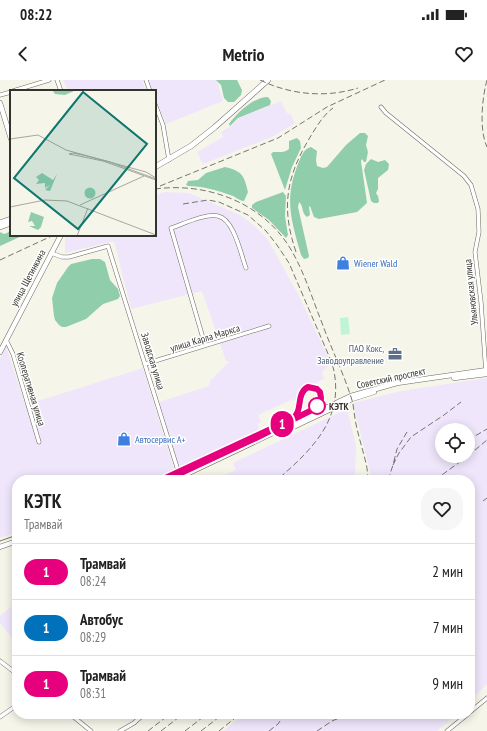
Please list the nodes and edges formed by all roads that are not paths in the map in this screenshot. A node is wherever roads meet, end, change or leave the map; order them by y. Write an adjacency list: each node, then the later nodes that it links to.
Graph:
1 (49, 80): 6 (street)
2 (58, 80): 7 (street)
3 (146, 80): 8 (street)
4 (264, 80): 15 (main road)
5 (268, 80): 15 (main road)
6 (15, 90)
7 (61, 90)
8 (150, 90)
9 (10, 92): 10 (street)
10 (0, 95)
11 (0, 103): 14 (main road)
12 (156, 107): 15 (street)
13 (382, 107): 30 (street, Ульяновская улица)
14 (10, 136)
15 (168, 158): 16 (main road); 17 (main road)
16 (156, 164)
17 (156, 166)
18 (10, 219): 19 (main road)
19 (0, 223)
20 (10, 223): 21 (main road)
21 (0, 227)
22 (60, 236): 23 (main road, улица Щетинкина)
23 (51, 254): 26 (main road, улица Щетинкина); 29 (street, Заводская улица)
24 (246, 268): 27 (street)
25 (269, 326): 27 (street, улица Карла Маркса)
26 (6, 340): 28 (main road, улица Щетинкина); 31 (street, Кооперативная улица)
27 (205, 345): 29 (street, улица Карла Маркса)
28 (0, 352)
29 (145, 364): 32 (street, Заводская улица)
30 (487, 372): 33 (main road, Советский проспект)
31 (39, 442)
32 (180, 475)
33 (190, 475)
34 (12, 543): 36 (main road)
35 (12, 546): 37 (main road)
36 (0, 547)
37 (0, 550)
38 (0, 661): 39 (street)
39 (12, 670)
40 (487, 698): 41 (street)
41 (475, 708)
42 (12, 709): 43 (street)
43 (0, 717)
44 (76, 719): 47 (street)
45 (138, 719): 48 (street)
46 (462, 719): 49 (street)
47 (91, 731)
48 (120, 731)
49 (447, 731)

